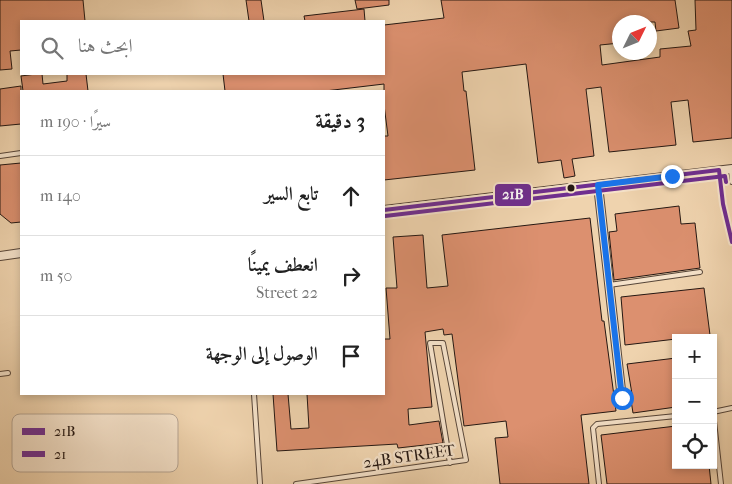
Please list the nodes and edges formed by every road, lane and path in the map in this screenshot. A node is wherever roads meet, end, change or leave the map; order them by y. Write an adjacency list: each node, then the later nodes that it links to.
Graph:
1 (20, 153): 2 (lane)
2 (0, 156)
3 (731, 169): 4 (street); 5 (lane)
4 (719, 170): 6 (street); 9 (lane)
5 (732, 182)
6 (598, 185): 7 (street); 14 (street)
7 (385, 210)
8 (732, 229): 9 (lane)
9 (731, 237): 10 (lane)
10 (732, 242)
11 (20, 253): 12 (street)
12 (0, 256)
13 (700, 272): 14 (lane)
14 (609, 285): 18 (street)
15 (8, 373): 16 (lane)
16 (0, 374)
17 (254, 395): 24 (lane)
18 (622, 398)
19 (732, 408): 20 (lane)
20 (717, 411)
21 (672, 416): 26 (lane)
22 (714, 424): 27 (lane)
23 (450, 463): 23 (lane, 24B STREET); 25 (lane, 24B STREET)
24 (260, 484)
25 (296, 484)
26 (599, 484)
27 (720, 484)

